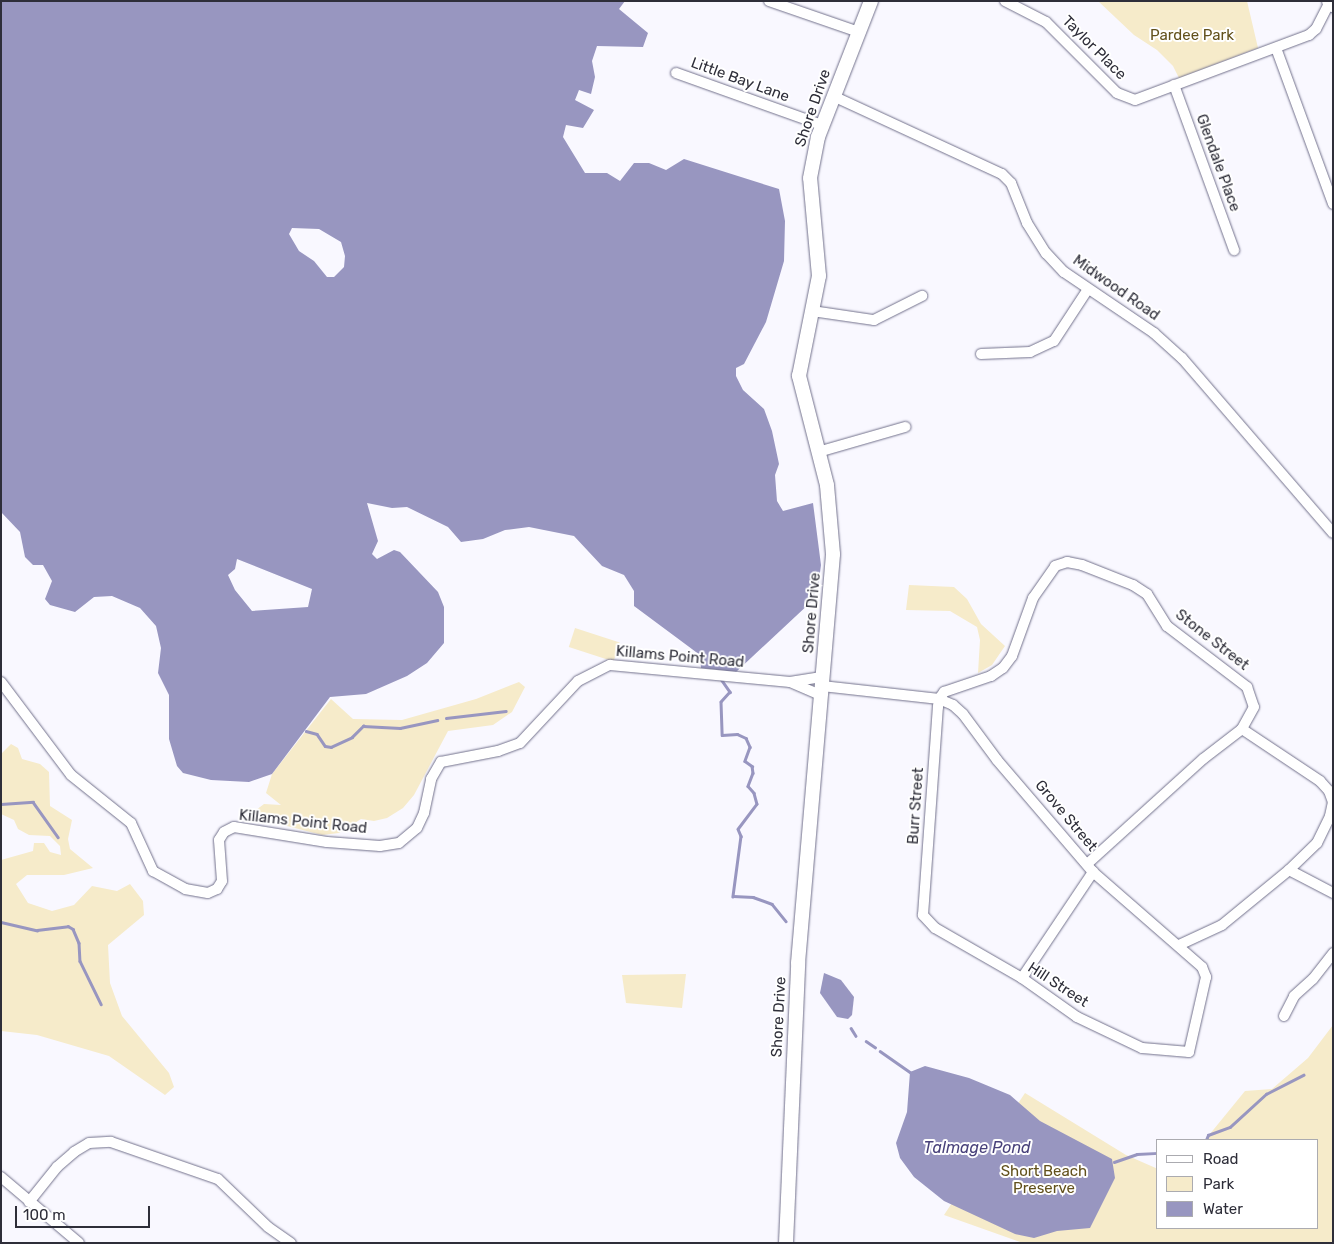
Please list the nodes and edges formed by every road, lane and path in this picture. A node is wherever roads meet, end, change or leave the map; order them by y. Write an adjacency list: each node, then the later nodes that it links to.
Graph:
1 (769, 1): 5 (street)
2 (871, 1): 5 (main road, Shore Drive)
3 (1005, 1): 8 (street, Taylor Place)
4 (1330, 3): 6 (street)
5 (859, 32): 9 (main road, Shore Drive)
6 (1276, 48): 8 (street); 11 (street)
7 (676, 73): 10 (street, Little Bay Lane)
8 (1174, 85): 12 (street, Glendale Place)
9 (833, 96): 10 (main road, Shore Drive); 13 (street, Midwood Road)
10 (822, 125): 15 (main road, Shore Drive)
11 (1333, 204)
12 (1234, 250)
13 (1088, 289): 16 (street); 19 (street, Midwood Road)
14 (922, 296): 15 (street)
15 (812, 311): 18 (main road, Shore Drive)
16 (981, 354)
17 (905, 427): 18 (street)
18 (818, 452): 22 (main road, Shore Drive)
19 (1333, 532)
20 (1, 682): 21 (street, Killams Point Road)
21 (790, 682): 22 (street, Killams Point Road); 22 (street, Killams Point Road)
22 (821, 686): 23 (street, Grove Street); 39 (main road, Shore Drive)
23 (939, 699): 24 (street, Stone Street); 26 (street, Grove Street); 29 (street, Burr Street)
24 (1242, 729): 25 (street); 26 (street, Stone Street)
25 (1333, 802): 27 (street)
26 (1090, 868): 30 (street, Grove Street); 32 (street, Stone Street)
27 (1289, 870): 28 (street); 30 (street)
28 (1333, 894)
29 (923, 915): 32 (street, Hill Street)
30 (1179, 945): 34 (street, Grove Street)
31 (1333, 952): 33 (street)
32 (1022, 978): 34 (street, Hill Street)
33 (1284, 1016)
34 (1189, 1052)
35 (1, 1177): 36 (street)
36 (29, 1202): 37 (street); 38 (street)
37 (79, 1243)
38 (290, 1243)
39 (786, 1243)

